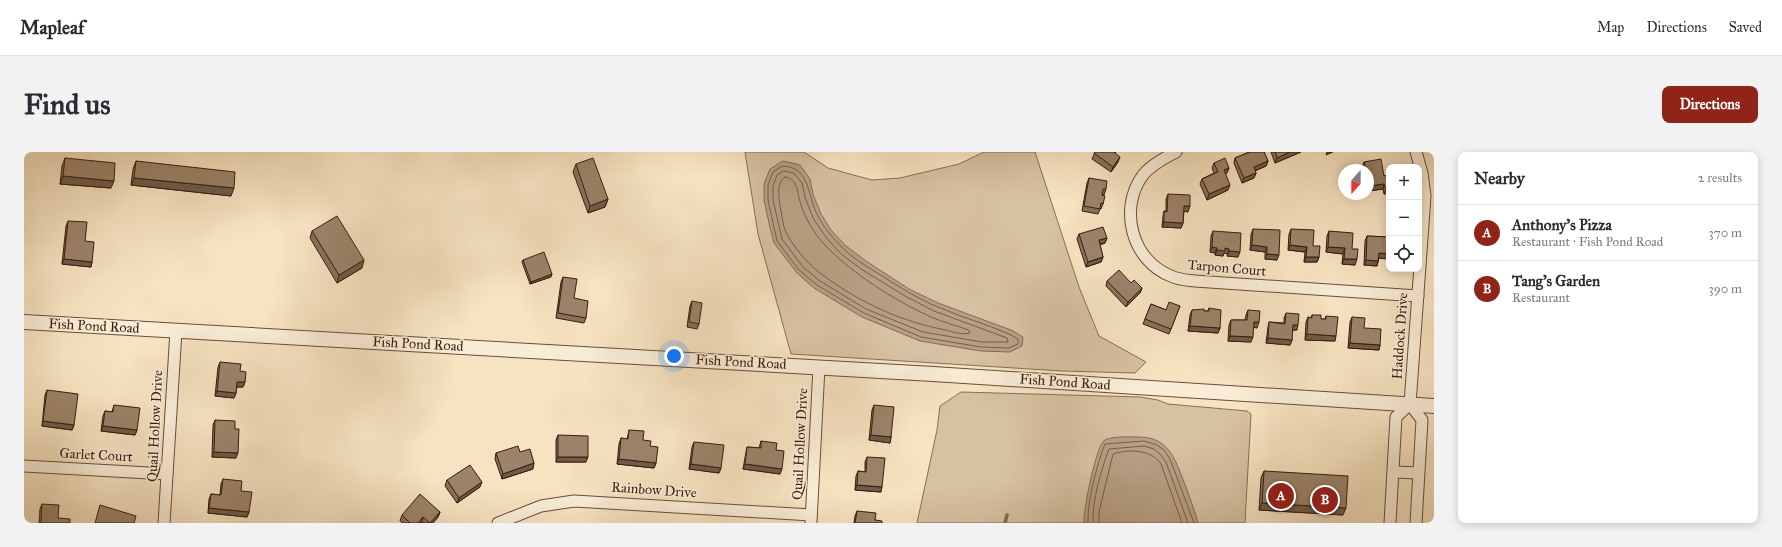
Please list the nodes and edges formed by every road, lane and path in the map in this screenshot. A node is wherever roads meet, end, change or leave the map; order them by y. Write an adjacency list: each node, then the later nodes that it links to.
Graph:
1 (1176, 152): 3 (street, Tarpon Court)
2 (1416, 152): 3 (street, Haddock Drive)
3 (1418, 296): 7 (street, Haddock Drive)
4 (24, 322): 5 (street, Fish Pond Road)
5 (176, 331): 6 (street, Fish Pond Road); 12 (street, Quail Hollow Drive)
6 (819, 367): 7 (street, Fish Pond Road); 13 (street, Quail Hollow Drive)
7 (1410, 404): 8 (street, Fish Pond Road); 10 (street); 11 (street)
8 (1434, 406)
9 (24, 466): 12 (street, Garlet Court)
10 (1394, 472): 11 (street); 16 (street)
11 (1418, 472): 17 (street)
12 (167, 474): 14 (street, Quail Hollow Drive)
13 (811, 519): 15 (street, Rainbow Drive)
14 (164, 523)
15 (498, 523)
16 (1390, 523)
17 (1416, 523)

